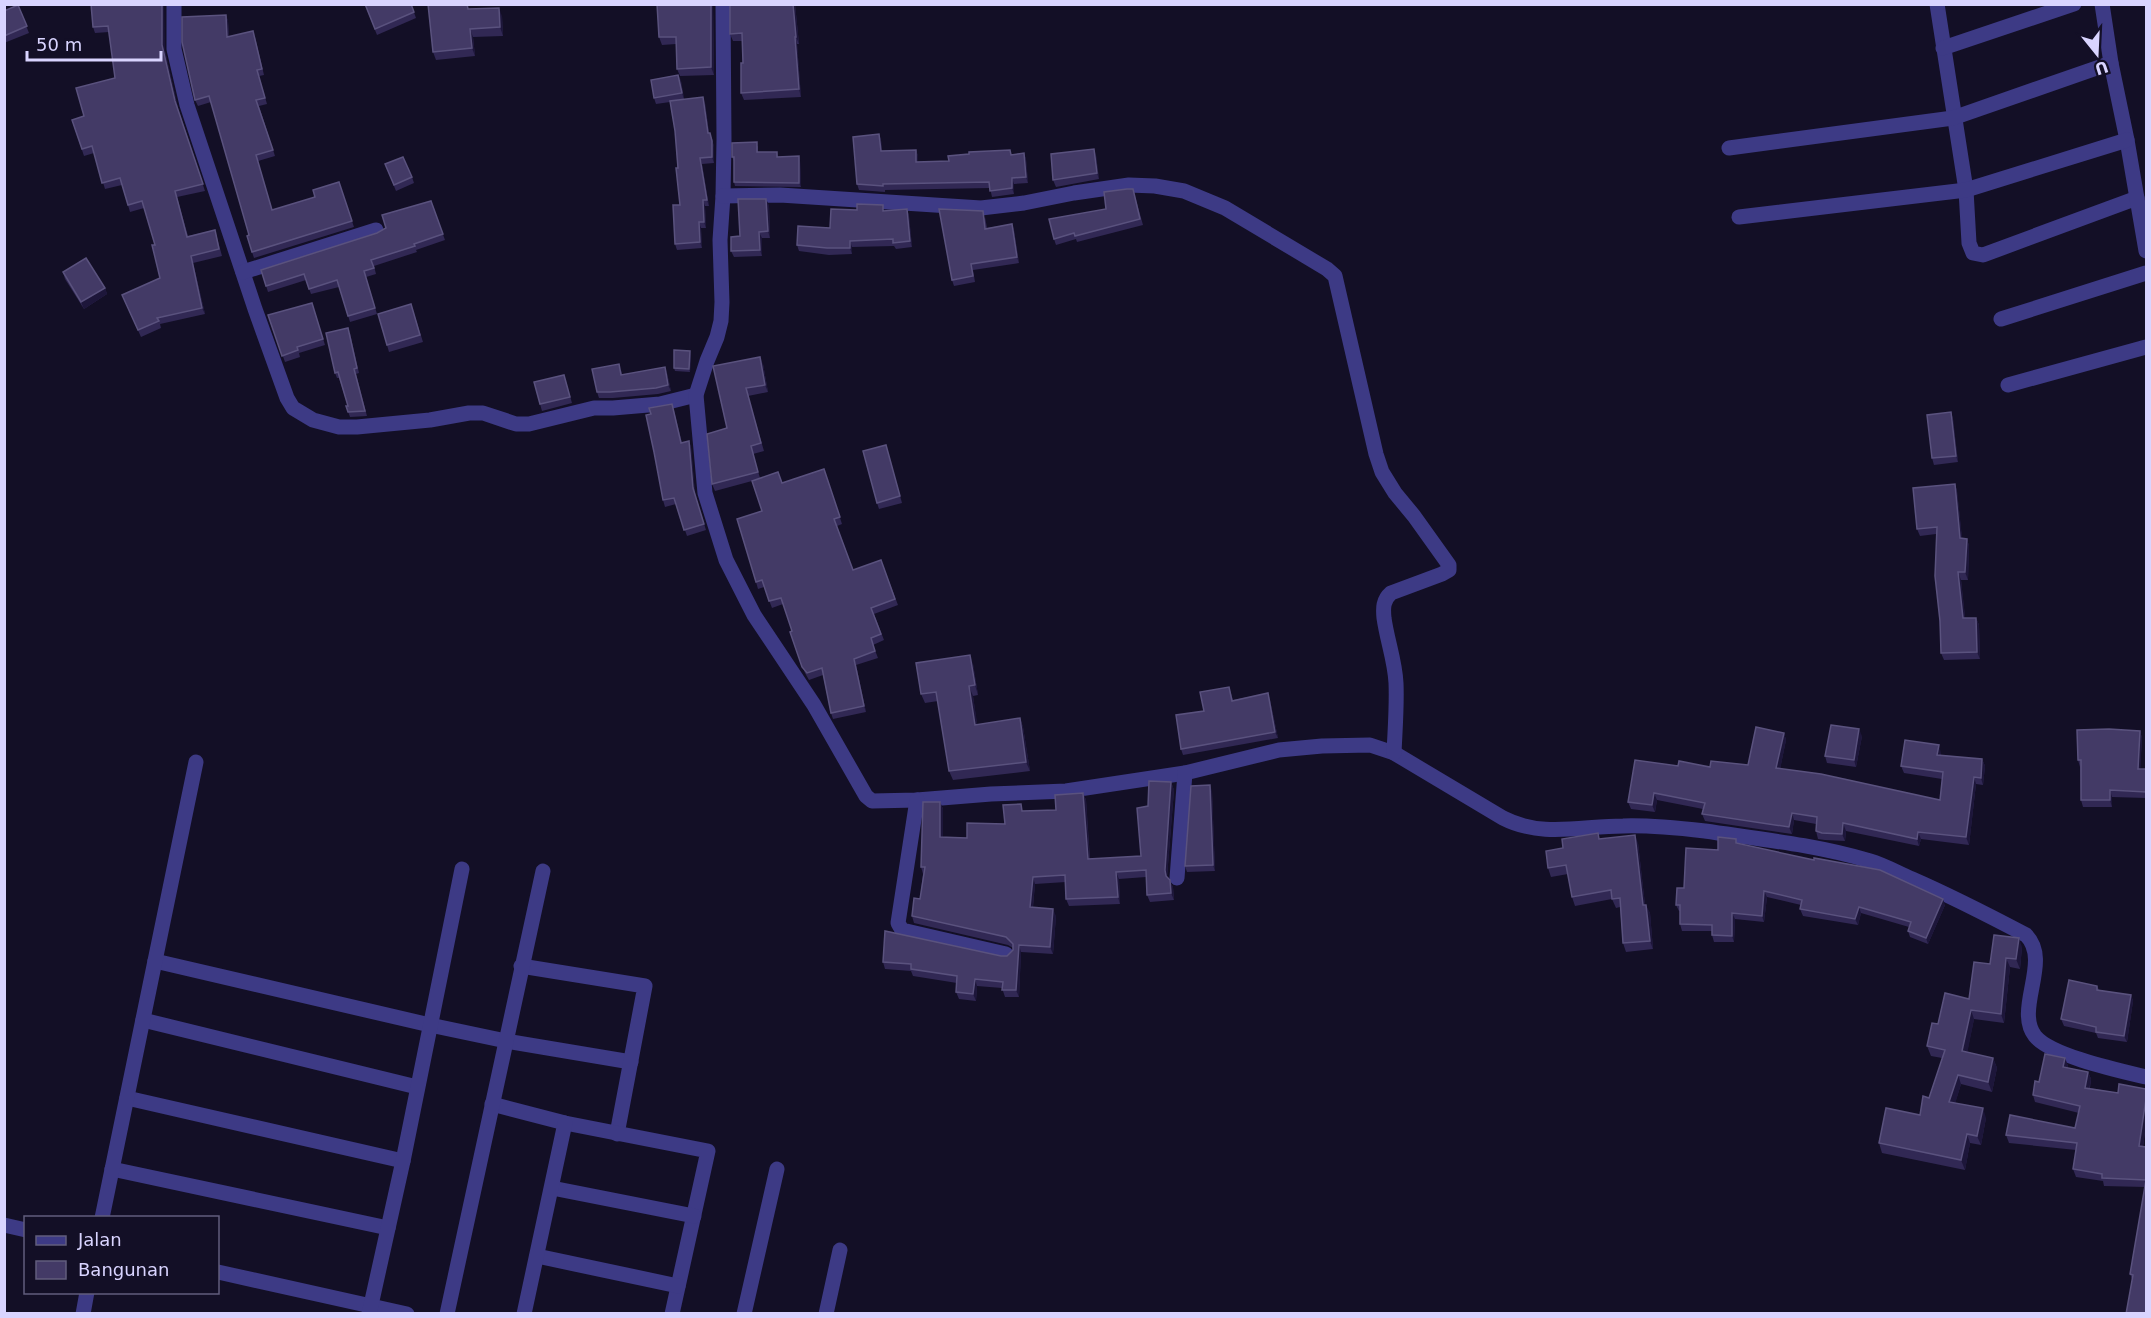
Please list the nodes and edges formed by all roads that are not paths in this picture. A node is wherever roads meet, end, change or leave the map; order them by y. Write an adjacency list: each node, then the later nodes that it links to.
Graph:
1 (174, 4): 17 (street)
2 (723, 4): 12 (street)
3 (1937, 4): 6 (street)
4 (2074, 4): 6 (street)
5 (2102, 4): 7 (street)
6 (1943, 48): 8 (street)
7 (2111, 63): 8 (street); 9 (street)
8 (1953, 118): 10 (street); 11 (street)
9 (2127, 140): 11 (street); 13 (street)
10 (1729, 148)
11 (1966, 190): 13 (street); 14 (street)
12 (723, 196): 22 (street); 23 (street)
13 (2136, 198): 16 (street)
14 (1738, 217)
15 (376, 230): 17 (street)
16 (2146, 251)
17 (243, 272): 22 (street)
18 (2146, 273): 19 (street)
19 (2001, 319)
20 (2146, 347): 21 (street)
21 (2008, 385)
22 (696, 395): 26 (street)
23 (1394, 753): 25 (street); 37 (street)
24 (196, 762): 31 (street)
25 (1185, 774): 26 (street); 29 (street)
26 (917, 800): 30 (street)
27 (462, 869): 34 (street)
28 (543, 871): 32 (street)
29 (1177, 878)
30 (1006, 954)
31 (155, 961): 33 (street); 34 (street)
32 (521, 966): 35 (street); 36 (street)
33 (143, 1020): 38 (street); 39 (street)
34 (430, 1025): 35 (street); 38 (street)
35 (506, 1041): 36 (street); 40 (street)
36 (630, 1062): 42 (street)
37 (2146, 1077)
38 (417, 1087): 43 (street)
39 (127, 1098): 43 (street); 44 (street)
40 (492, 1104): 41 (street); 60 (street)
41 (565, 1123): 42 (street); 46 (street)
42 (617, 1134): 48 (street)
43 (403, 1161): 50 (street)
44 (112, 1169): 47 (street); 50 (street)
45 (777, 1169): 63 (street)
46 (552, 1188): 48 (street); 53 (street)
47 (102, 1216)
48 (694, 1216): 55 (street)
49 (4, 1226): 51 (street)
50 (388, 1228): 57 (street)
51 (24, 1230)
52 (840, 1250): 64 (street)
53 (537, 1256): 55 (street); 61 (street)
54 (219, 1272): 57 (street)
55 (678, 1286): 62 (street)
56 (87, 1294): 58 (street)
57 (370, 1310): 59 (street)
58 (83, 1314)
59 (407, 1314)
60 (447, 1314)
61 (524, 1314)
62 (672, 1314)
63 (744, 1314)
64 (826, 1314)

